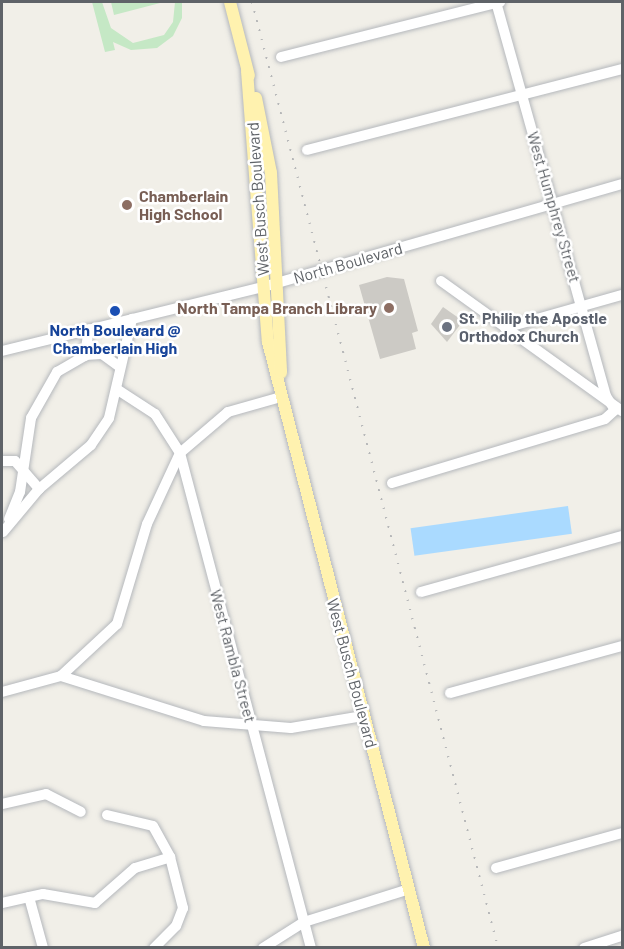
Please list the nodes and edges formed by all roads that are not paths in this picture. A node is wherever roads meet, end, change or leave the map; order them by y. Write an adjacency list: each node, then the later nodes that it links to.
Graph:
1 (230, 2): 5 (main road, West Busch Boulevard)
2 (498, 2): 3 (street); 6 (street, West Humphrey Street)
3 (281, 57)
4 (622, 69): 6 (street)
5 (247, 71): 11 (main road, West Busch Boulevard); 12 (main road, West Busch Boulevard)
6 (521, 95): 7 (street); 9 (street, West Humphrey Street)
7 (307, 150)
8 (622, 184): 9 (street, North Boulevard)
9 (553, 203): 11 (street, North Boulevard); 14 (street, West Humphrey Street)
10 (441, 281): 16 (street)
11 (277, 283): 12 (street, North Boulevard); 22 (main road, West Busch Boulevard)
12 (263, 287): 15 (street, North Boulevard); 22 (main road, West Busch Boulevard)
13 (622, 295): 14 (street)
14 (582, 306): 16 (street); 23 (street, West Humphrey Street)
15 (132, 319): 17 (street, North Boulevard); 20 (street)
16 (505, 328): 23 (street)
17 (89, 329): 18 (street, North Boulevard); 19 (street)
18 (2, 351)
19 (85, 354): 20 (street); 26 (street)
20 (120, 367): 21 (street)
21 (118, 390): 24 (street, West Rambla Street); 28 (street)
22 (281, 397): 24 (street); 36 (main road, West Busch Boulevard)
23 (619, 411): 27 (street)
24 (180, 453): 33 (street); 37 (street, West Rambla Street)
25 (2, 461): 26 (street)
26 (23, 475): 28 (street); 29 (street)
27 (392, 483)
28 (39, 489): 29 (street)
29 (2, 534)
30 (622, 536): 31 (street)
31 (421, 592)
32 (622, 646): 35 (street)
33 (62, 676): 34 (street); 37 (street)
34 (2, 692)
35 (450, 693)
36 (363, 716): 37 (street); 44 (main road, West Busch Boulevard)
37 (252, 727): 47 (street, West Rambla Street)
38 (2, 804): 39 (street)
39 (81, 812)
40 (107, 815): 42 (street)
41 (622, 833): 43 (street)
42 (170, 857): 45 (street); 50 (street)
43 (496, 868)
44 (409, 889): 47 (street); 53 (main road, West Busch Boulevard)
45 (29, 897): 46 (street); 49 (street)
46 (2, 903)
47 (304, 922): 51 (street); 52 (street, West Rambla Street)
48 (622, 936): 54 (street)
49 (44, 948)
50 (154, 948)
51 (264, 948)
52 (310, 948)
53 (424, 948)
54 (584, 948)

